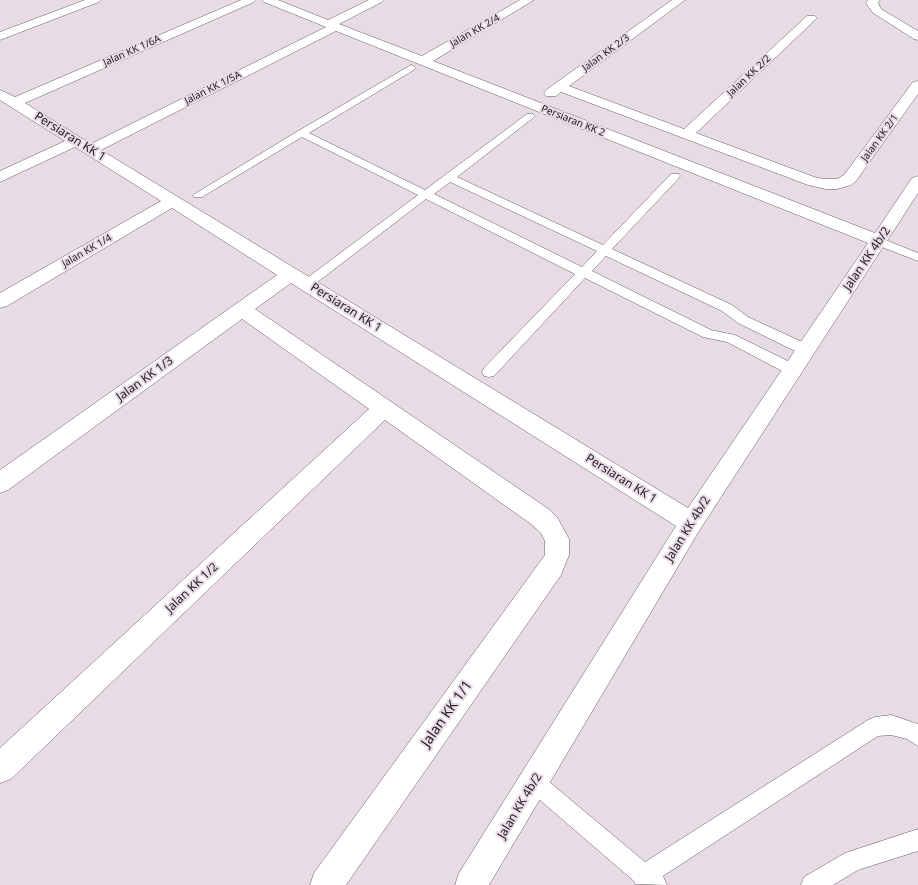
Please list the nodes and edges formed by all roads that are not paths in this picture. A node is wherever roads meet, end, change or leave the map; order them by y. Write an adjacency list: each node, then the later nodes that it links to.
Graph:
1 (95, 0): 10 (street)
2 (250, 0): 15 (street, Jalan KK 1/6A)
3 (268, 0): 9 (street, Persiaran KK 2)
4 (378, 0): 9 (street, Jalan KK 1/5A)
5 (528, 0): 12 (street, Jalan KK 2/4)
6 (679, 0): 14 (street, Jalan KK 2/3)
7 (874, 0): 11 (street)
8 (811, 18): 19 (street, Jalan KK 2/2)
9 (332, 25): 12 (street, Persiaran KK 2); 21 (street, Jalan KK 1/5A)
10 (0, 36)
11 (918, 36)
12 (417, 64): 17 (street, Persiaran KK 2); 18 (lane)
13 (918, 85): 16 (street, Jalan KK 2/1)
14 (560, 87): 17 (street, Jalan KK 2/3); 19 (street)
15 (6, 99): 21 (street, Persiaran KK 1)
16 (913, 101): 20 (street, Jalan KK 2/1)
17 (532, 111): 22 (street, Persiaran KK 2); 23 (lane)
18 (301, 133): 26 (lane); 27 (lane)
19 (687, 134): 20 (street)
20 (702, 140): 22 (street)
21 (83, 145): 24 (street, Jalan KK 1/5A); 28 (street, Persiaran KK 1)
22 (677, 169): 29 (street, Persiaran KK 2); 30 (lane)
23 (449, 177): 26 (lane); 30 (lane)
24 (0, 178)
25 (918, 181): 29 (street, Jalan KK 4b/2)
26 (426, 194): 32 (lane); 33 (lane)
27 (198, 195)
28 (174, 201): 33 (street, Persiaran KK 1); 34 (street, Jalan KK 1/4)
29 (878, 241): 31 (lane); 38 (street, Jalan KK 4b/2)
30 (605, 250): 32 (lane); 36 (lane)
31 (918, 257)
32 (584, 272): 37 (lane); 40 (lane)
33 (299, 279): 35 (street, Jalan KK 1/3); 43 (street, Persiaran KK 1)
34 (0, 301)
35 (242, 309): 41 (street); 42 (street, Jalan KK 1/3)
36 (743, 320): 37 (lane); 38 (lane)
37 (730, 338): 39 (lane)
38 (806, 350): 39 (street, Jalan KK 4b/2)
39 (793, 370): 43 (street, Jalan KK 4b/2)
40 (490, 372)
41 (384, 408): 45 (street, Jalan KK 1/2); 49 (street, Jalan KK 1/1)
42 (0, 483)
43 (691, 523): 46 (street, Jalan KK 4b/2)
44 (918, 736): 48 (lane)
45 (0, 768)
46 (534, 782): 48 (lane); 50 (street, Jalan KK 4b/2)
47 (918, 840): 51 (lane)
48 (650, 880)
49 (326, 885)
50 (472, 885)
51 (812, 885)

